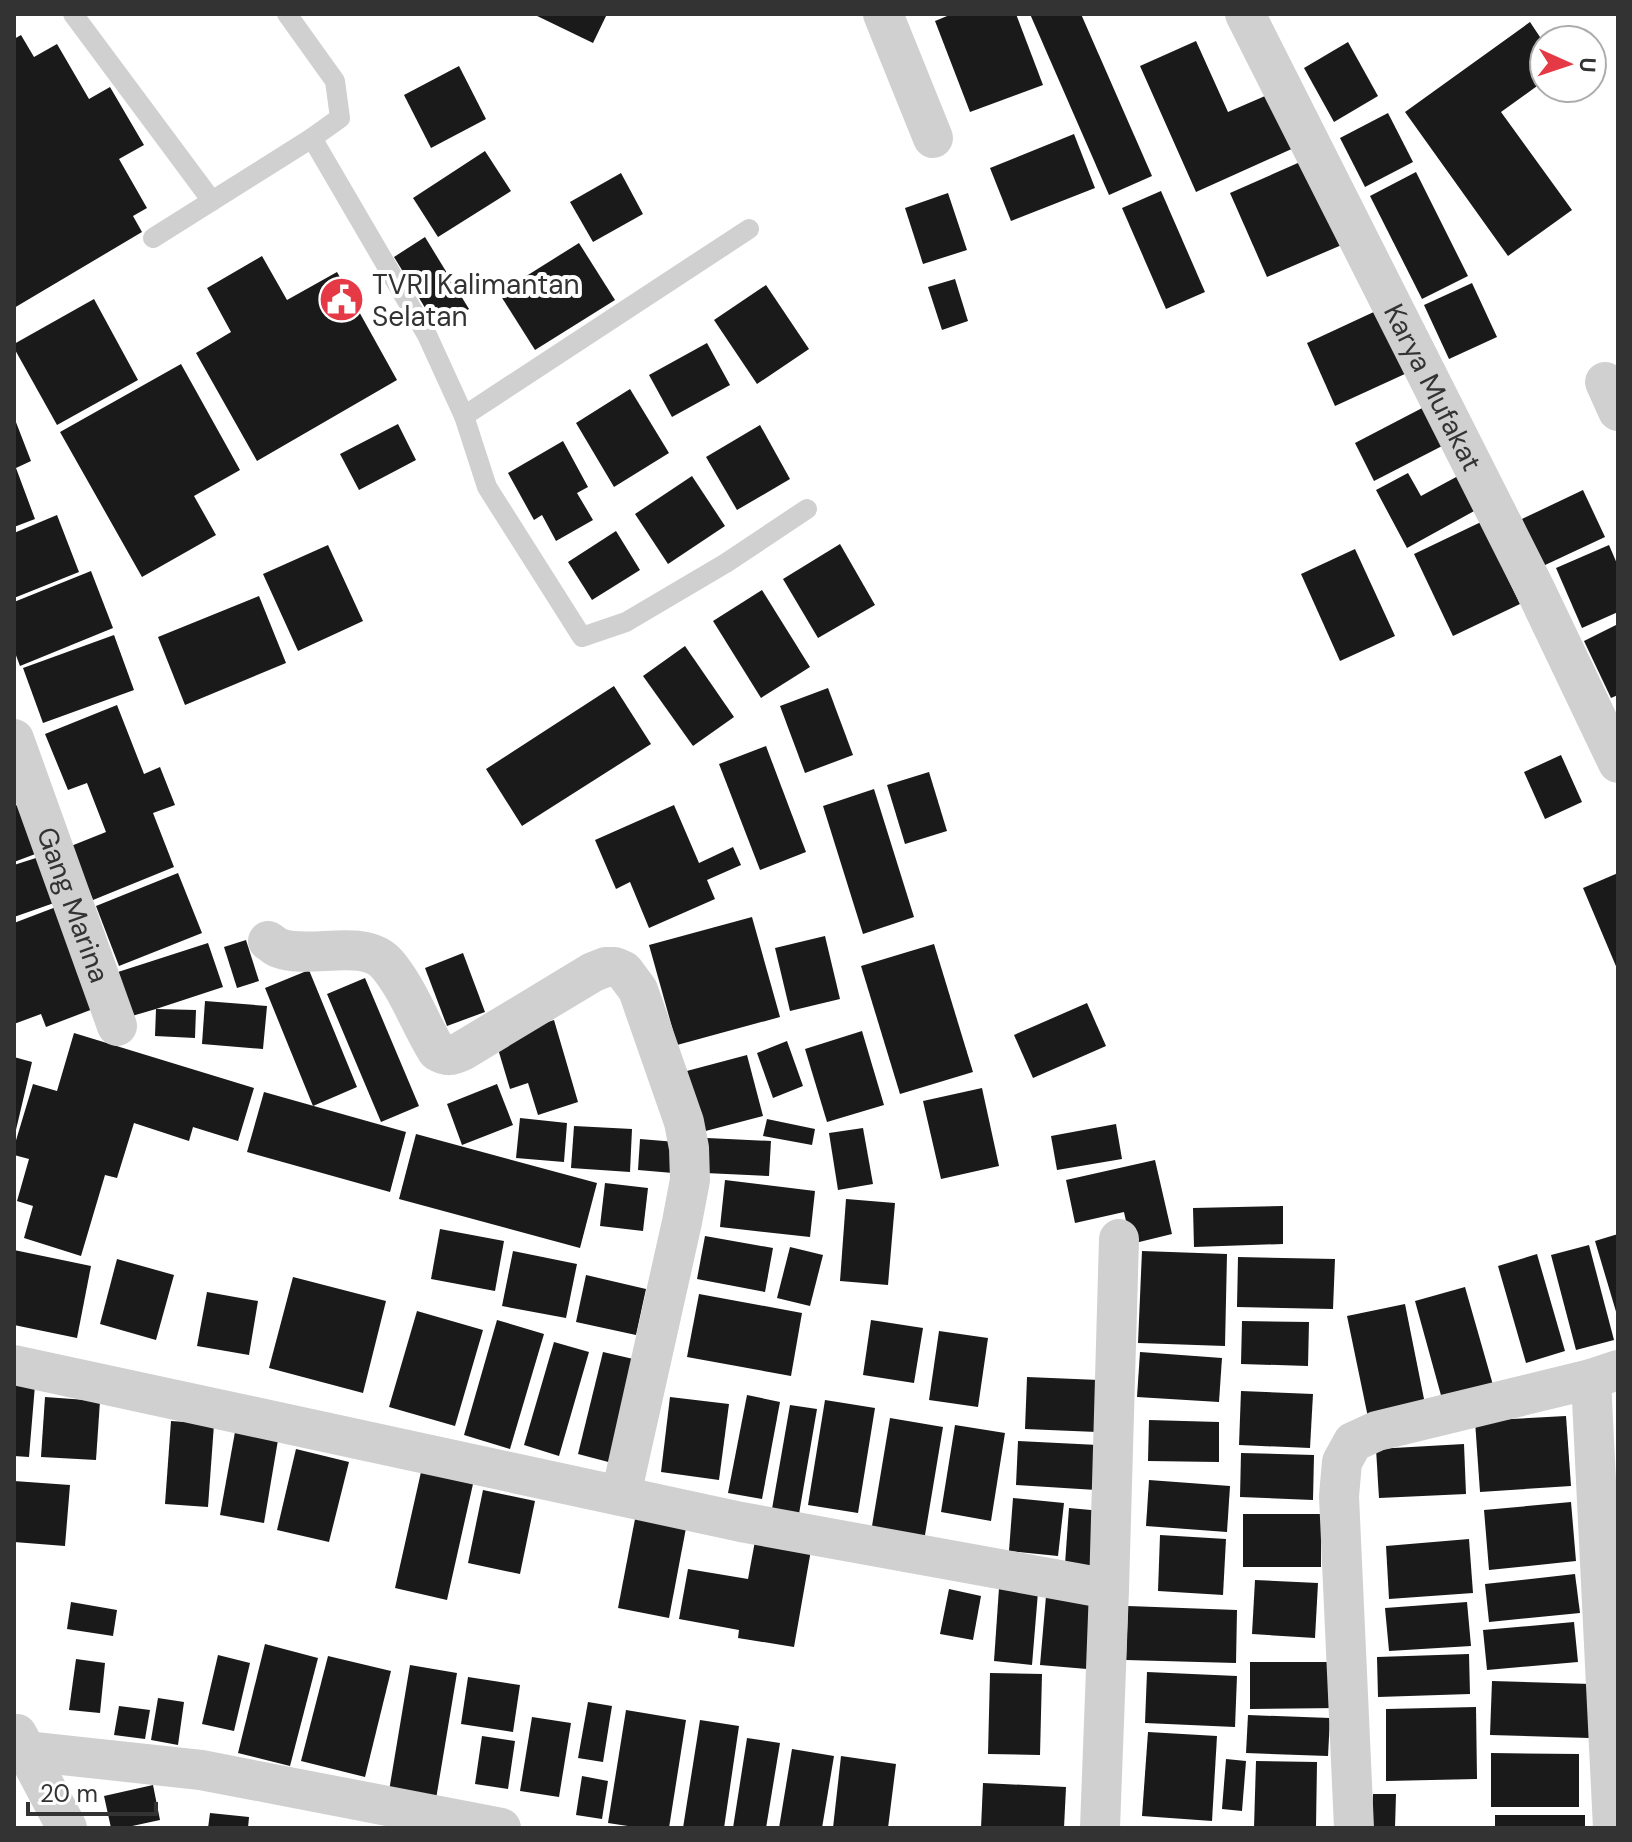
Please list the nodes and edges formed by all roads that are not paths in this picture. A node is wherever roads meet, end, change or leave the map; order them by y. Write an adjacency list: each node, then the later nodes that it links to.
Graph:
1 (73, 14): 7 (lane)
2 (287, 14): 5 (lane)
3 (883, 14): 6 (street)
4 (1245, 14): 13 (street, Karya Mufakat)
5 (312, 138): 7 (lane); 10 (lane)
6 (933, 138)
7 (212, 201): 9 (lane)
8 (749, 229): 10 (lane)
9 (153, 238)
10 (464, 416): 11 (lane)
11 (807, 509)
12 (14, 739): 15 (street, Gang Marina)
13 (1618, 763)
14 (268, 941): 19 (street)
15 (117, 1026)
16 (1119, 1239): 20 (street)
17 (14, 1365): 19 (street)
18 (1604, 1374): 25 (street); 26 (street)
19 (621, 1495): 20 (street)
20 (1109, 1589): 24 (street)
21 (20, 1739): 22 (street); 23 (street)
22 (67, 1828)
23 (501, 1828)
24 (1100, 1828)
25 (1354, 1828)
26 (1613, 1828)

